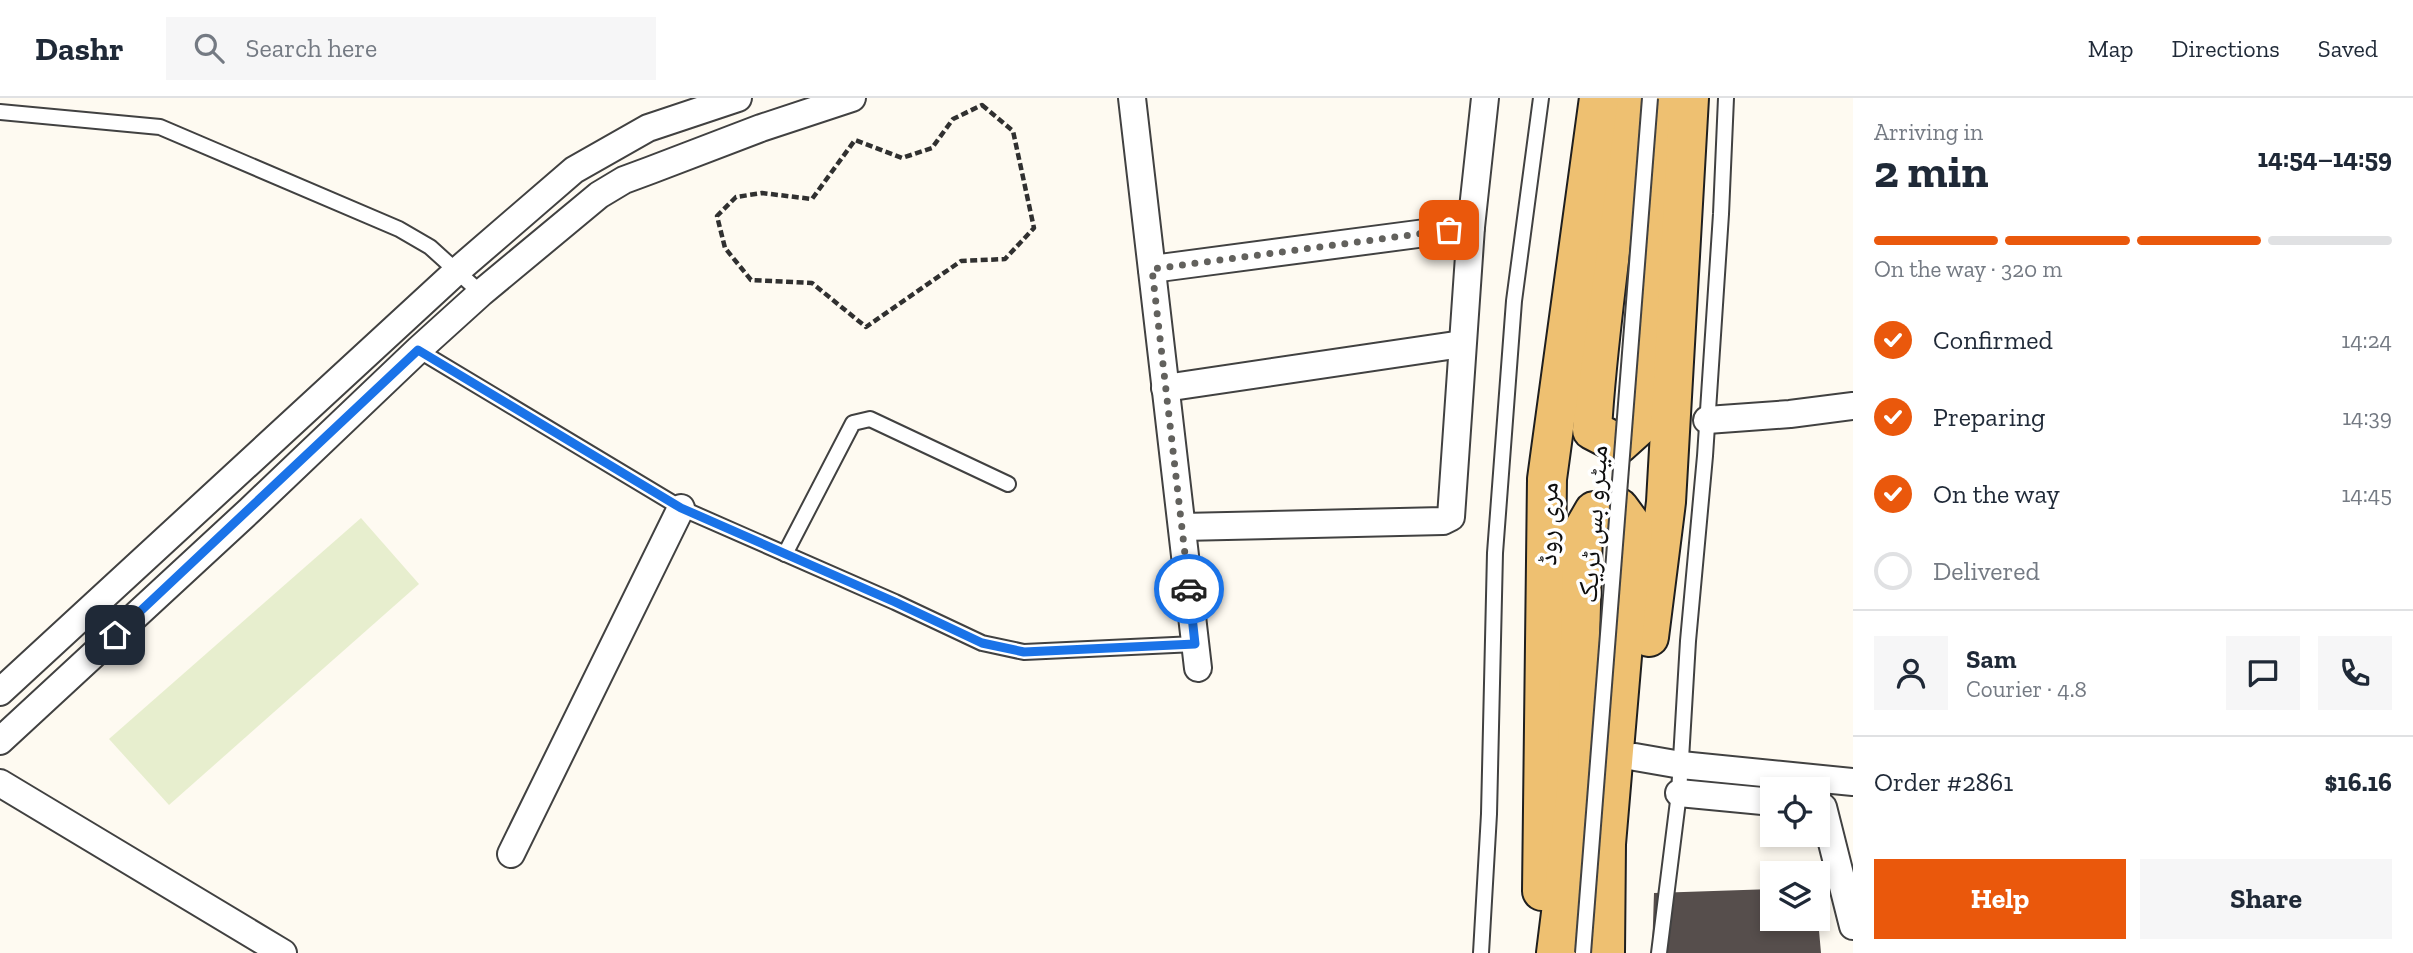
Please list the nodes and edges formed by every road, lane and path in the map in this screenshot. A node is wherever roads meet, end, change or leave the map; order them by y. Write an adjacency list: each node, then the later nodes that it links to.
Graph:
1 (738, 98): 16 (street)
2 (852, 98): 17 (street)
3 (1132, 98): 15 (street)
4 (1485, 98): 14 (street)
5 (1541, 98): 40 (lane)
6 (1599, 98): 41 (main road, مری روڈ)
7 (1623, 98): 9 (main road)
8 (1650, 98): 43 (lane, میٹرو بس ٹریک, bridge)
9 (1665, 98)
10 (1689, 98): 30 (main road)
11 (1726, 98): 22 (lane)
12 (0, 112): 16 (lane)
13 (1013, 131): 13 (path)
14 (1471, 227): 15 (street); 18 (street)
15 (1152, 269): 20 (street)
16 (457, 271): 17 (lane); 28 (street)
17 (481, 293): 19 (street)
18 (1461, 344): 20 (street); 25 (street)
19 (418, 350): 24 (lane); 29 (street)
20 (1165, 388): 25 (street)
21 (1853, 406): 22 (street)
22 (1707, 420): 31 (lane)
23 (1008, 484): 26 (lane)
24 (681, 508): 26 (lane); 37 (street)
25 (1182, 527): 27 (street)
26 (785, 554): 27 (lane)
27 (1197, 656)
28 (0, 692)
29 (0, 741)
30 (1635, 757): 31 (street); 45 (main road)
31 (1681, 765): 32 (street); 34 (lane)
32 (1853, 782)
33 (0, 783): 39 (street)
34 (1679, 793): 35 (street); 46 (lane)
35 (1760, 801)
36 (1830, 835): 38 (street)
37 (510, 854)
38 (1853, 926)
39 (283, 953)
40 (1481, 953)
41 (1542, 953)
42 (1556, 953): 44 (main road)
43 (1583, 953)
44 (1605, 953)
45 (1617, 953)
46 (1659, 953)

